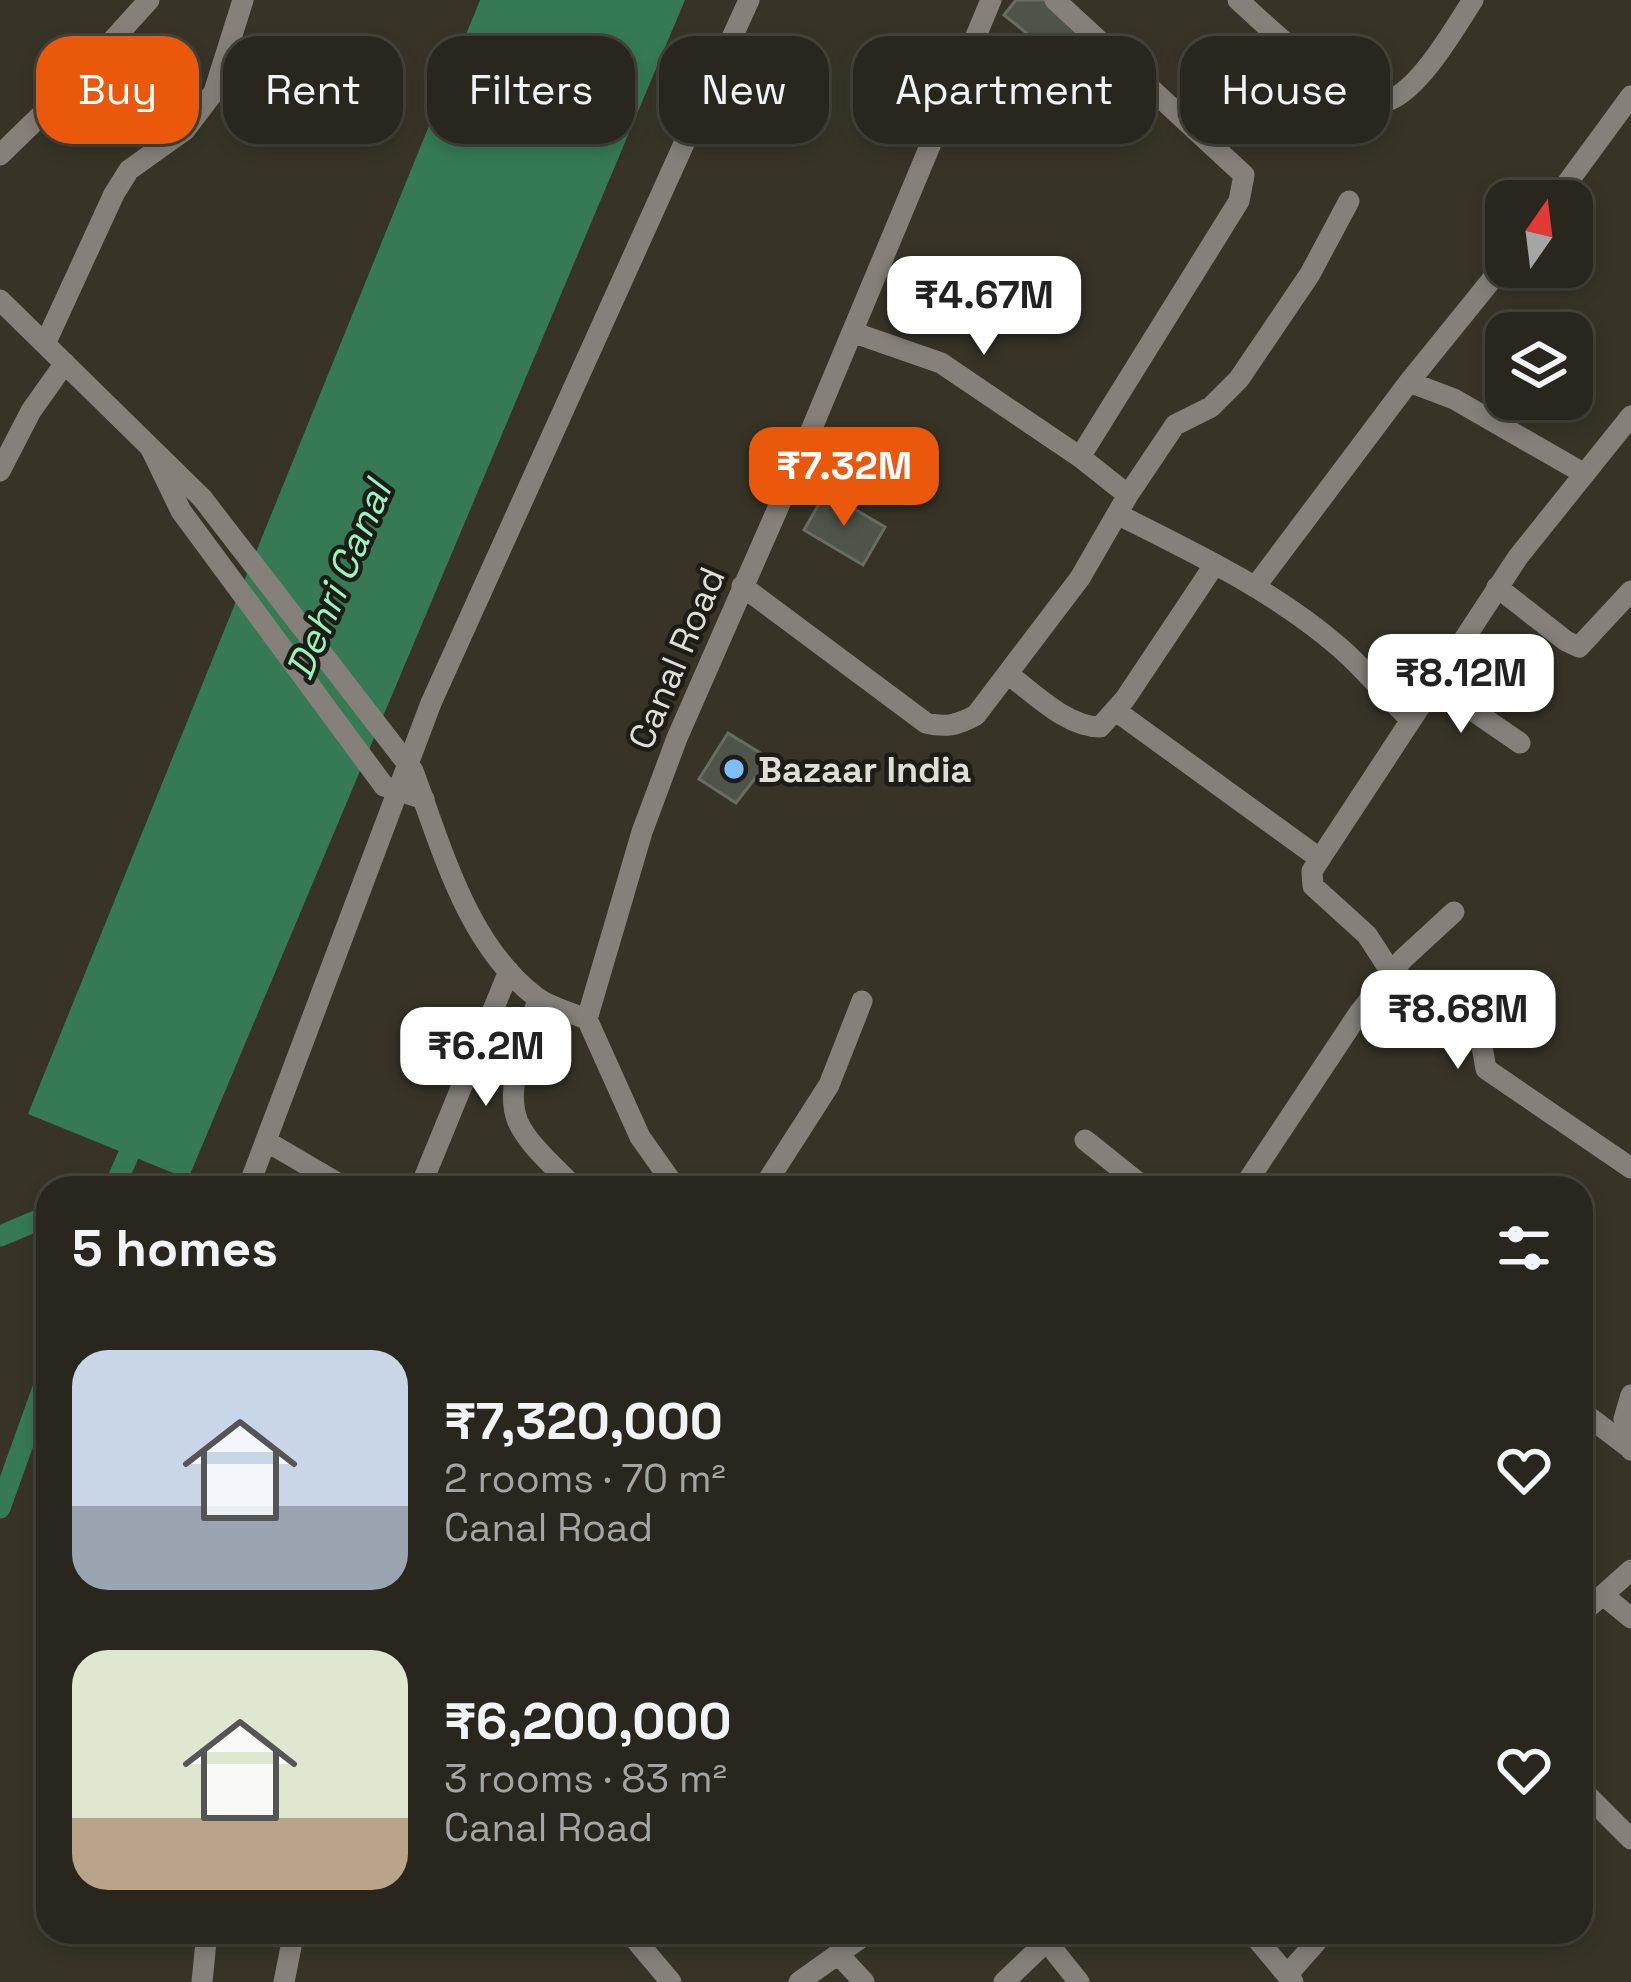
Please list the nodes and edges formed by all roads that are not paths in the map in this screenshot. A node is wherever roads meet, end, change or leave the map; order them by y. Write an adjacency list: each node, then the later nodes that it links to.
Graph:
1 (148, 0): 9 (street)
2 (243, 0): 15 (street)
3 (749, 0): 43 (street)
4 (991, 0): 14 (street, Canal Road)
5 (1055, 0): 20 (street)
6 (1238, 0): 7 (street)
7 (1473, 0)
8 (1631, 96): 10 (street)
9 (0, 155)
10 (1569, 180)
11 (1349, 201): 23 (street)
12 (1485, 288): 17 (street)
13 (0, 300): 15 (street)
14 (852, 332): 20 (street); 25 (street, Canal Road)
15 (45, 344): 16 (street)
16 (65, 363): 19 (street); 21 (street)
17 (1409, 382): 22 (street); 26 (street)
18 (1631, 416): 22 (street)
19 (152, 449): 34 (street, bridge); 34 (street, bridge)
20 (1080, 457): 23 (street)
21 (0, 471)
22 (1582, 472): 27 (street)
23 (1122, 504): 24 (street); 29 (street)
24 (1215, 564): 26 (street); 31 (street)
25 (742, 586): 29 (street); 41 (street, Canal Road)
26 (1255, 587): 32 (street)
27 (1497, 587): 28 (street); 30 (street)
28 (1631, 591)
29 (1009, 675): 31 (street)
30 (1433, 683): 32 (street); 33 (street)
31 (1116, 711): 35 (street)
32 (1409, 718): 35 (street)
33 (1520, 743)
34 (424, 800): 37 (street)
35 (1319, 858): 38 (street)
36 (1454, 912): 38 (street)
37 (509, 971): 39 (street); 47 (street)
38 (1384, 981): 44 (street); 52 (street)
39 (538, 999): 41 (street); 48 (street)
40 (862, 1001): 50 (street)
41 (587, 1019): 49 (street)
42 (1085, 1140): 51 (street)
43 (266, 1141): 45 (street); 46 (street)
44 (1631, 1168)
45 (253, 1176)
46 (326, 1176)
47 (425, 1176)
48 (564, 1176)
49 (668, 1176)
50 (771, 1176)
51 (1130, 1176)
52 (1251, 1176)
53 (1631, 1394): 55 (street)
54 (1593, 1421): 55 (street)
55 (1630, 1449)
56 (1631, 1570): 57 (street)
57 (1603, 1595): 58 (street); 59 (street)
58 (1593, 1603)
59 (1631, 1618)
60 (1593, 1801): 61 (street)
61 (1631, 1839)
62 (206, 1944): 72 (street)
63 (292, 1944): 73 (street)
64 (639, 1944): 74 (street)
65 (852, 1944): 70 (street)
66 (1036, 1944): 77 (street)
67 (1049, 1944): 78 (street)
68 (1260, 1944): 71 (street)
69 (1316, 1944): 71 (street)
70 (838, 1954): 75 (street); 76 (street)
71 (1290, 1979)
72 (202, 1982)
73 (284, 1982)
74 (671, 1982)
75 (799, 1982)
76 (864, 1982)
77 (1004, 1982)
78 (1079, 1982)

